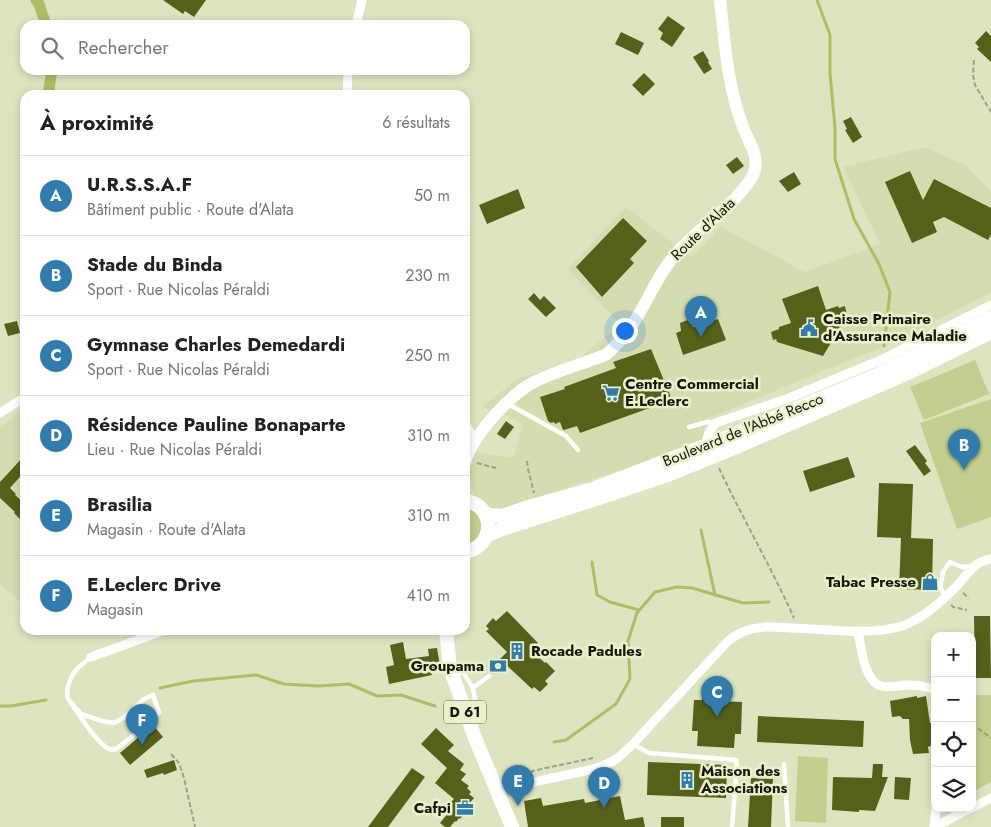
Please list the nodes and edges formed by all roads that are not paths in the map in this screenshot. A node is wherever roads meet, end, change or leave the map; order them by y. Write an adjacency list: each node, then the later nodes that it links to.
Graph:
1 (362, 0): 3 (street)
2 (720, 0): 10 (street, Route d'Alata)
3 (357, 20)
4 (348, 75): 5 (street)
5 (347, 90)
6 (991, 305): 12 (street)
7 (991, 318): 16 (main road, Boulevard de l'Abbé Recco)
8 (991, 332): 21 (main road, Boulevard de l'Abbé Recco)
9 (20, 400): 11 (street)
10 (507, 403): 15 (street, Route d'Alata); 17 (lane)
11 (0, 413)
12 (716, 423): 13 (lane); 16 (street)
13 (689, 427)
14 (470, 432): 15 (street)
15 (475, 441): 18 (street, Route d'Alata)
16 (708, 445): 20 (main road, Boulevard de l'Abbé Recco)
17 (578, 450)
18 (470, 460)
19 (470, 500): 20 (main road)
20 (486, 515): 21 (main road)
21 (487, 535): 22 (main road)
22 (470, 551)
23 (991, 559): 24 (street)
24 (973, 566): 25 (street); 25 (lane)
25 (945, 598): 26 (street)
26 (858, 630): 33 (street); 36 (street)
27 (151, 635): 29 (street)
28 (447, 635): 30 (main road, D 61)
29 (92, 656): 34 (lane)
30 (450, 668): 32 (lane); 35 (main road, D 61)
31 (489, 676): 32 (lane)
32 (473, 688): 35 (lane)
33 (931, 688)
34 (68, 699): 34 (lane)
35 (471, 728): 38 (main road, D 61)
36 (633, 744): 38 (street); 44 (lane)
37 (784, 764): 45 (lane)
38 (497, 790): 43 (main road, D 61)
39 (991, 798): 40 (street)
40 (976, 806)
41 (936, 812): 46 (street)
42 (964, 812): 46 (street)
43 (512, 827)
44 (732, 827)
45 (788, 827)
46 (936, 827)

